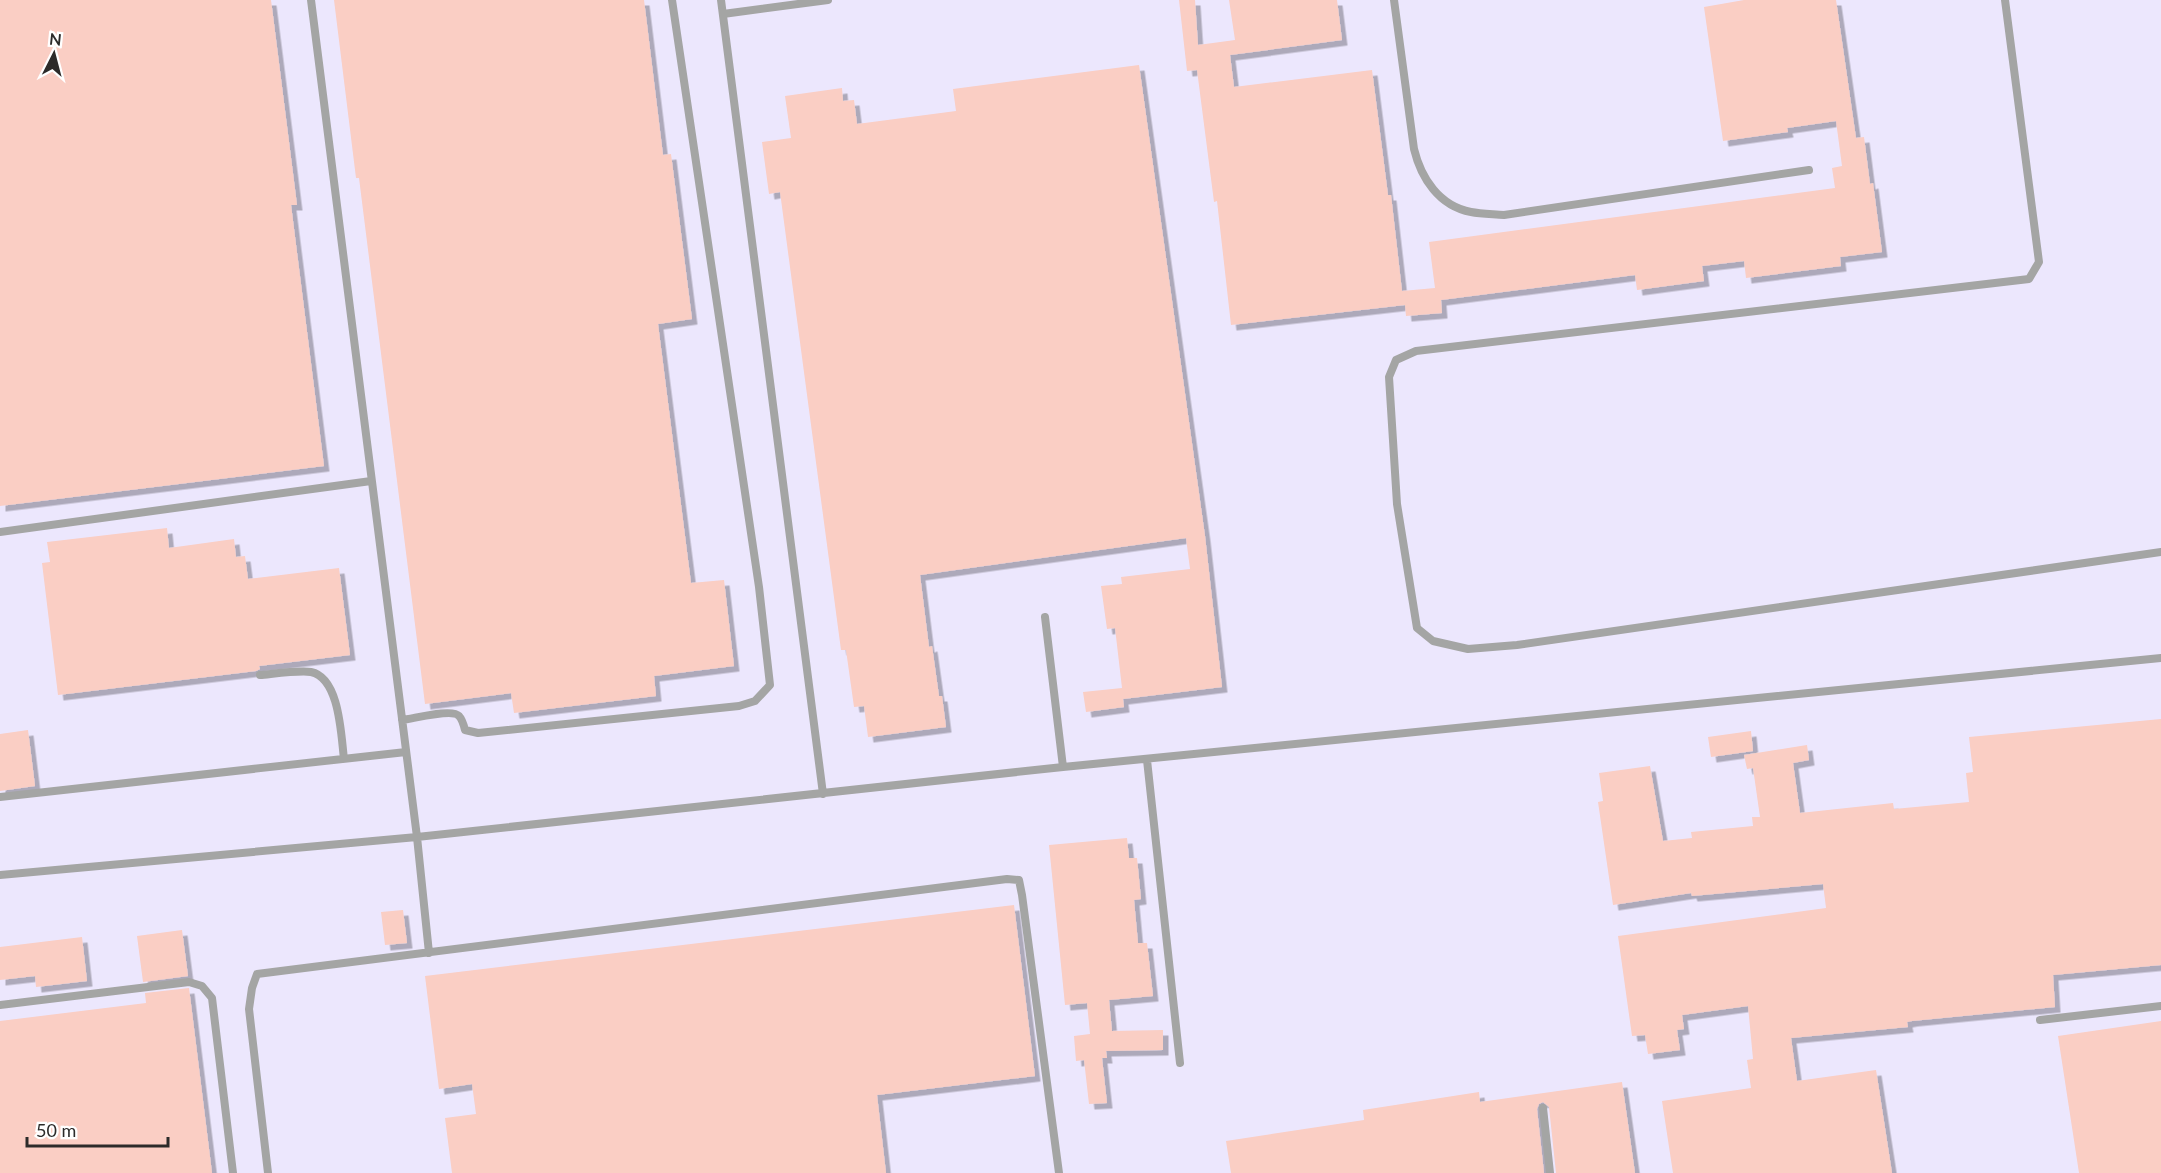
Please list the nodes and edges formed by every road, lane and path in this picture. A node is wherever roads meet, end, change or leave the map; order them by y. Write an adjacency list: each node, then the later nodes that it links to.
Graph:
1 (311, 0): 9 (lane)
2 (672, 0): 15 (lane)
3 (721, 0): 7 (lane)
4 (828, 0): 7 (lane)
5 (1394, 0): 8 (lane)
6 (2005, 0): 11 (lane)
7 (723, 15): 20 (lane)
8 (1809, 170)
9 (371, 481): 10 (lane); 15 (lane)
10 (0, 532)
11 (2161, 552)
12 (1045, 617): 19 (lane)
13 (2161, 658): 18 (lane)
14 (260, 675): 17 (lane)
15 (402, 720): 16 (lane)
16 (406, 752): 17 (lane); 22 (lane)
17 (344, 759): 21 (lane)
18 (1147, 760): 19 (lane); 28 (lane)
19 (1063, 767): 20 (lane)
20 (823, 794): 22 (lane)
21 (0, 797)
22 (417, 837): 23 (lane); 24 (lane)
23 (0, 875)
24 (429, 953): 31 (lane); 32 (lane)
25 (0, 1005): 30 (lane)
26 (2161, 1006): 27 (lane)
27 (2040, 1020)
28 (1180, 1063)
29 (1543, 1108): 33 (lane)
30 (233, 1173)
31 (268, 1173)
32 (1059, 1173)
33 (1550, 1173)

